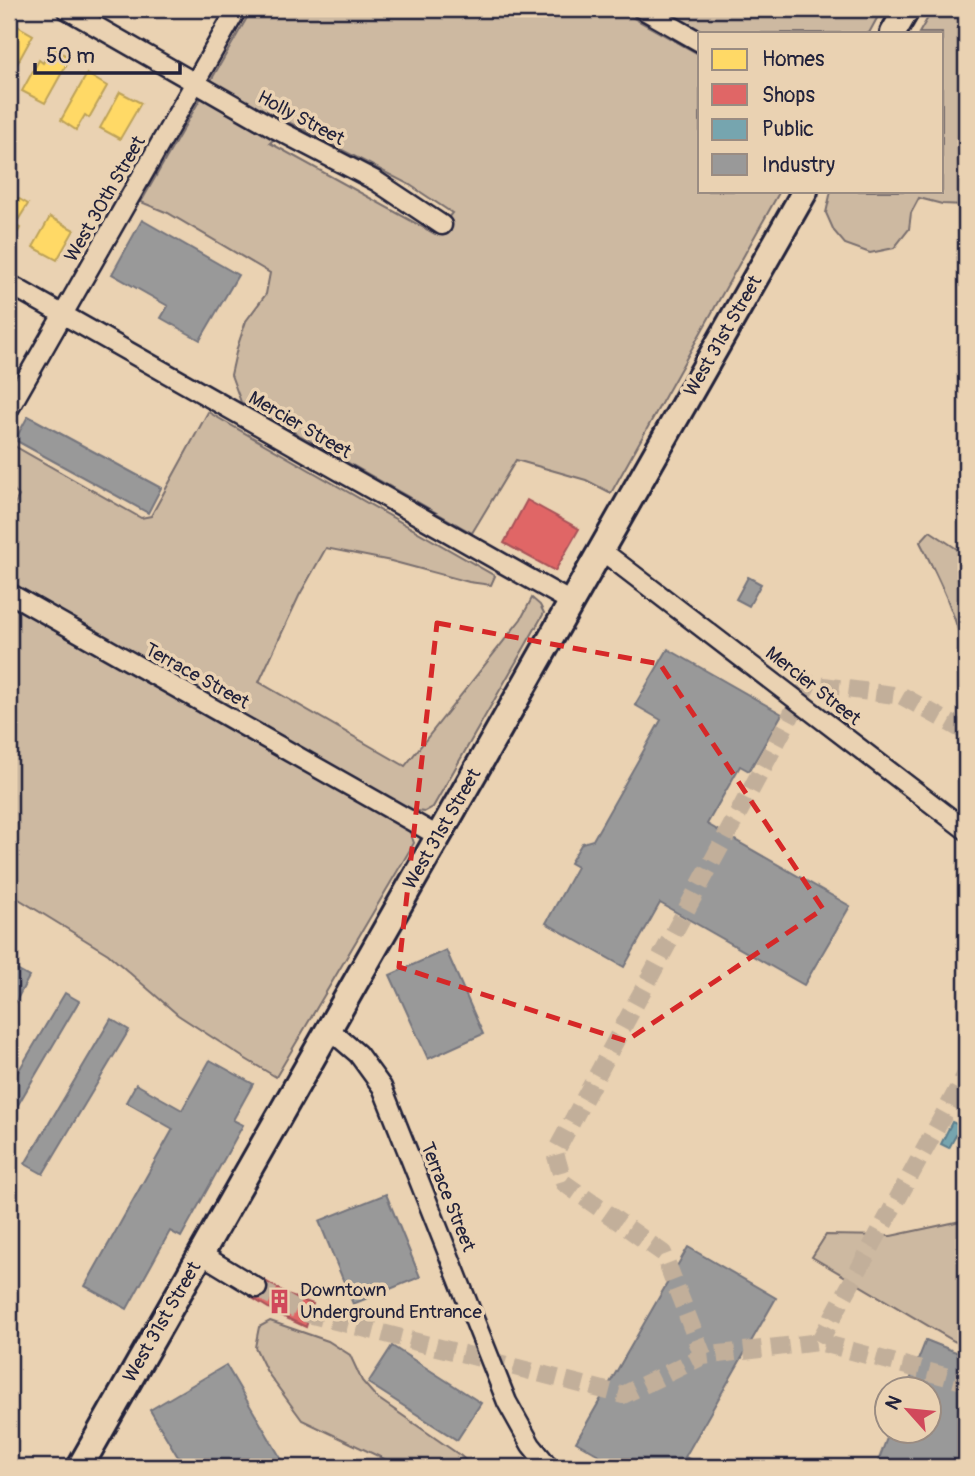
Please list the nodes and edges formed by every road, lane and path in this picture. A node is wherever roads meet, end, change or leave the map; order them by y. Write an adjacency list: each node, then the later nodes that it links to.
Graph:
1 (66, 9): 7 (street, Holly Street)
2 (237, 9): 7 (street, West 30th Street)
3 (642, 9): 6 (street)
4 (907, 9): 5 (main road)
5 (894, 32)
6 (698, 41)
7 (195, 83): 9 (street, Holly Street); 11 (street, West 30th Street)
8 (805, 192): 13 (main road, West 31st Street)
9 (442, 225)
10 (9, 284): 11 (street, Mercier Street)
11 (63, 314): 12 (street, West 30th Street); 15 (street, Mercier Street)
12 (9, 409)
13 (601, 550): 15 (main road, West 31st Street); 16 (street, Mercier Street)
14 (9, 593): 17 (street, Terrace Street)
15 (571, 602): 17 (main road, West 31st Street)
16 (966, 830)
17 (438, 836): 18 (main road, West 31st Street)
18 (328, 1029): 19 (main road, West 31st Street); 22 (street, Terrace Street)
19 (201, 1254): 20 (street); 21 (main road, West 31st Street)
20 (257, 1288)
21 (80, 1467)
22 (549, 1467)

